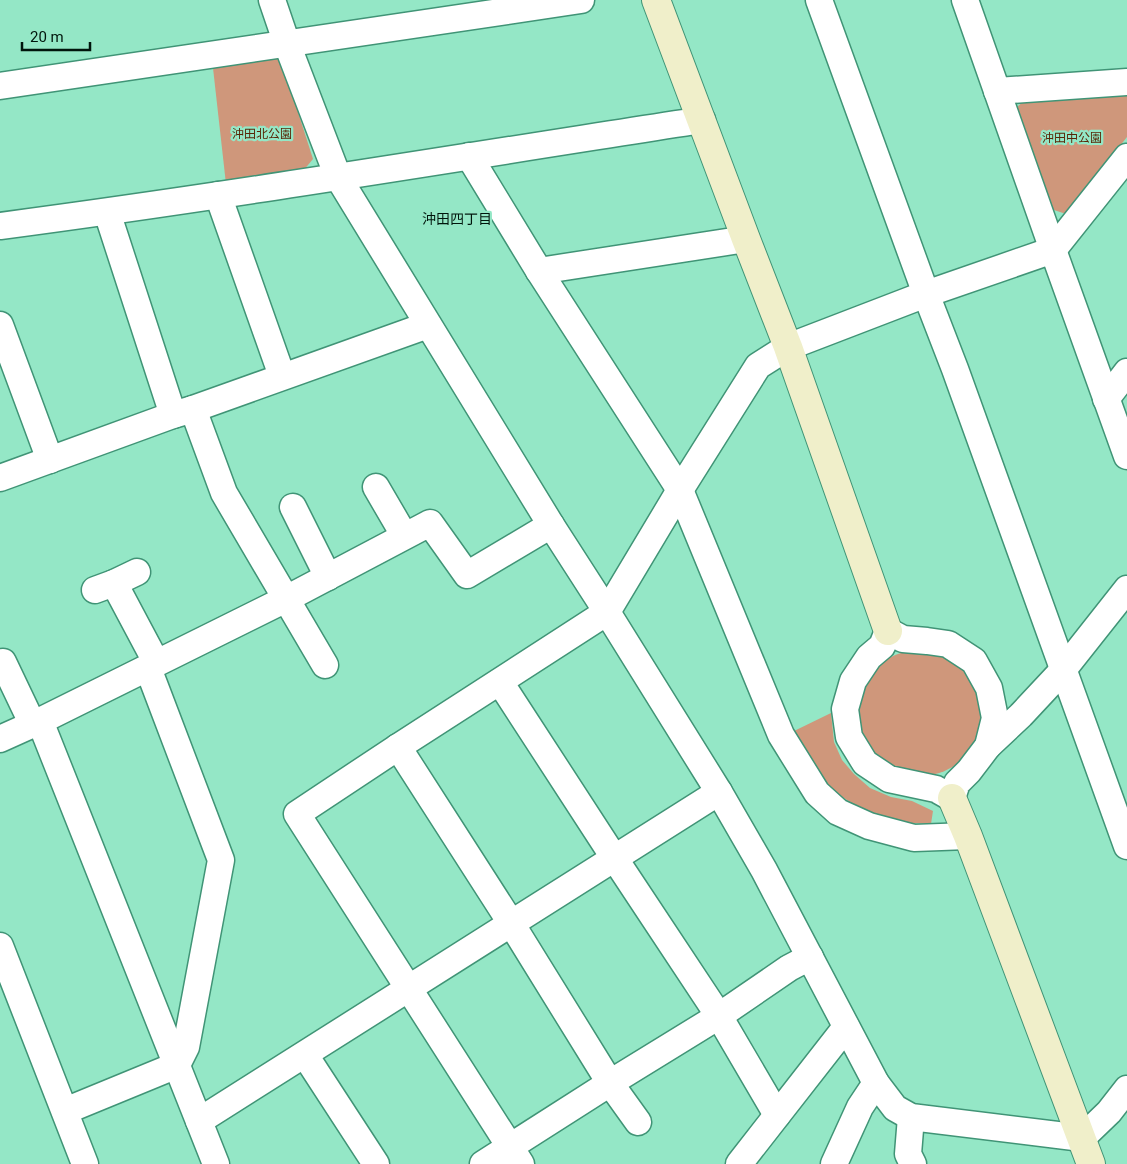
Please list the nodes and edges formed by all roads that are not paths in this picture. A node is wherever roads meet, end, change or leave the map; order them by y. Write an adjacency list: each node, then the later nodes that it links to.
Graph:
1 (272, 0): 6 (street)
2 (581, 0): 6 (street)
3 (656, 0): 10 (street)
4 (819, 0): 20 (street)
5 (965, 0): 9 (street)
6 (287, 44): 8 (street); 13 (street)
7 (1127, 82): 9 (street)
8 (0, 86)
9 (998, 91): 18 (street)
10 (702, 120): 11 (street); 17 (street)
11 (469, 156): 13 (street); 19 (street)
12 (1127, 157): 18 (street)
13 (338, 177): 14 (street); 22 (street)
14 (218, 195): 15 (street); 25 (street)
15 (107, 212): 16 (street); 27 (street)
16 (0, 226)
17 (746, 239): 19 (street); 23 (street)
18 (1053, 250): 20 (street); 26 (street)
19 (539, 271): 32 (street)
20 (926, 294): 23 (street); 45 (street)
21 (0, 325): 29 (street)
22 (428, 325): 25 (street); 34 (street)
23 (788, 347): 32 (street); 41 (street)
24 (1127, 372): 26 (street)
25 (282, 376): 27 (street)
26 (1106, 399): 28 (street)
27 (183, 412): 29 (street); 39 (street)
28 (1127, 456)
29 (50, 460): 30 (street)
30 (0, 478)
31 (376, 487): 35 (street)
32 (680, 490): 40 (street); 55 (street)
33 (294, 507): 36 (street)
34 (551, 525): 35 (street); 40 (street)
35 (404, 535): 36 (street)
36 (328, 577): 39 (street)
37 (115, 582): 43 (street)
38 (1127, 589): 45 (street)
39 (286, 598): 43 (street); 44 (street)
40 (607, 612): 46 (street); 53 (street)
41 (888, 631): 47 (street); 54 (street)
42 (3, 662): 49 (street)
43 (152, 665): 49 (street); 65 (street)
44 (325, 665)
45 (1063, 670): 48 (street); 56 (street)
46 (500, 682): 51 (street); 57 (street)
47 (992, 706): 48 (street); 52 (street)
48 (1021, 715): 52 (street)
49 (36, 723): 50 (street); 65 (street)
50 (0, 739)
51 (398, 746): 58 (street); 61 (street)
52 (988, 746): 54 (street)
53 (719, 792): 57 (street); 60 (street)
54 (952, 798): 55 (street)
55 (968, 836): 74 (street)
56 (1127, 846)
57 (615, 859): 58 (street); 62 (street)
58 (511, 923): 61 (street); 66 (street)
59 (0, 946): 69 (street)
60 (810, 957): 62 (street); 63 (street)
61 (409, 988): 64 (street); 75 (street)
62 (719, 1016): 66 (street); 70 (street)
63 (846, 1027): 67 (street); 70 (street)
64 (305, 1054): 72 (street); 78 (street)
65 (178, 1065): 69 (street); 72 (street)
66 (610, 1083): 73 (street); 75 (street)
67 (876, 1084): 71 (street); 81 (street)
68 (1127, 1089): 74 (street)
69 (65, 1111): 76 (street)
70 (777, 1115): 80 (street)
71 (911, 1117): 74 (street); 82 (street)
72 (199, 1121): 77 (street)
73 (638, 1122)
74 (1082, 1138): 83 (street)
75 (516, 1155): 79 (street)
76 (85, 1164)
77 (216, 1164)
78 (376, 1164)
79 (483, 1164)
80 (739, 1164)
81 (834, 1164)
82 (913, 1164)
83 (1091, 1164)

